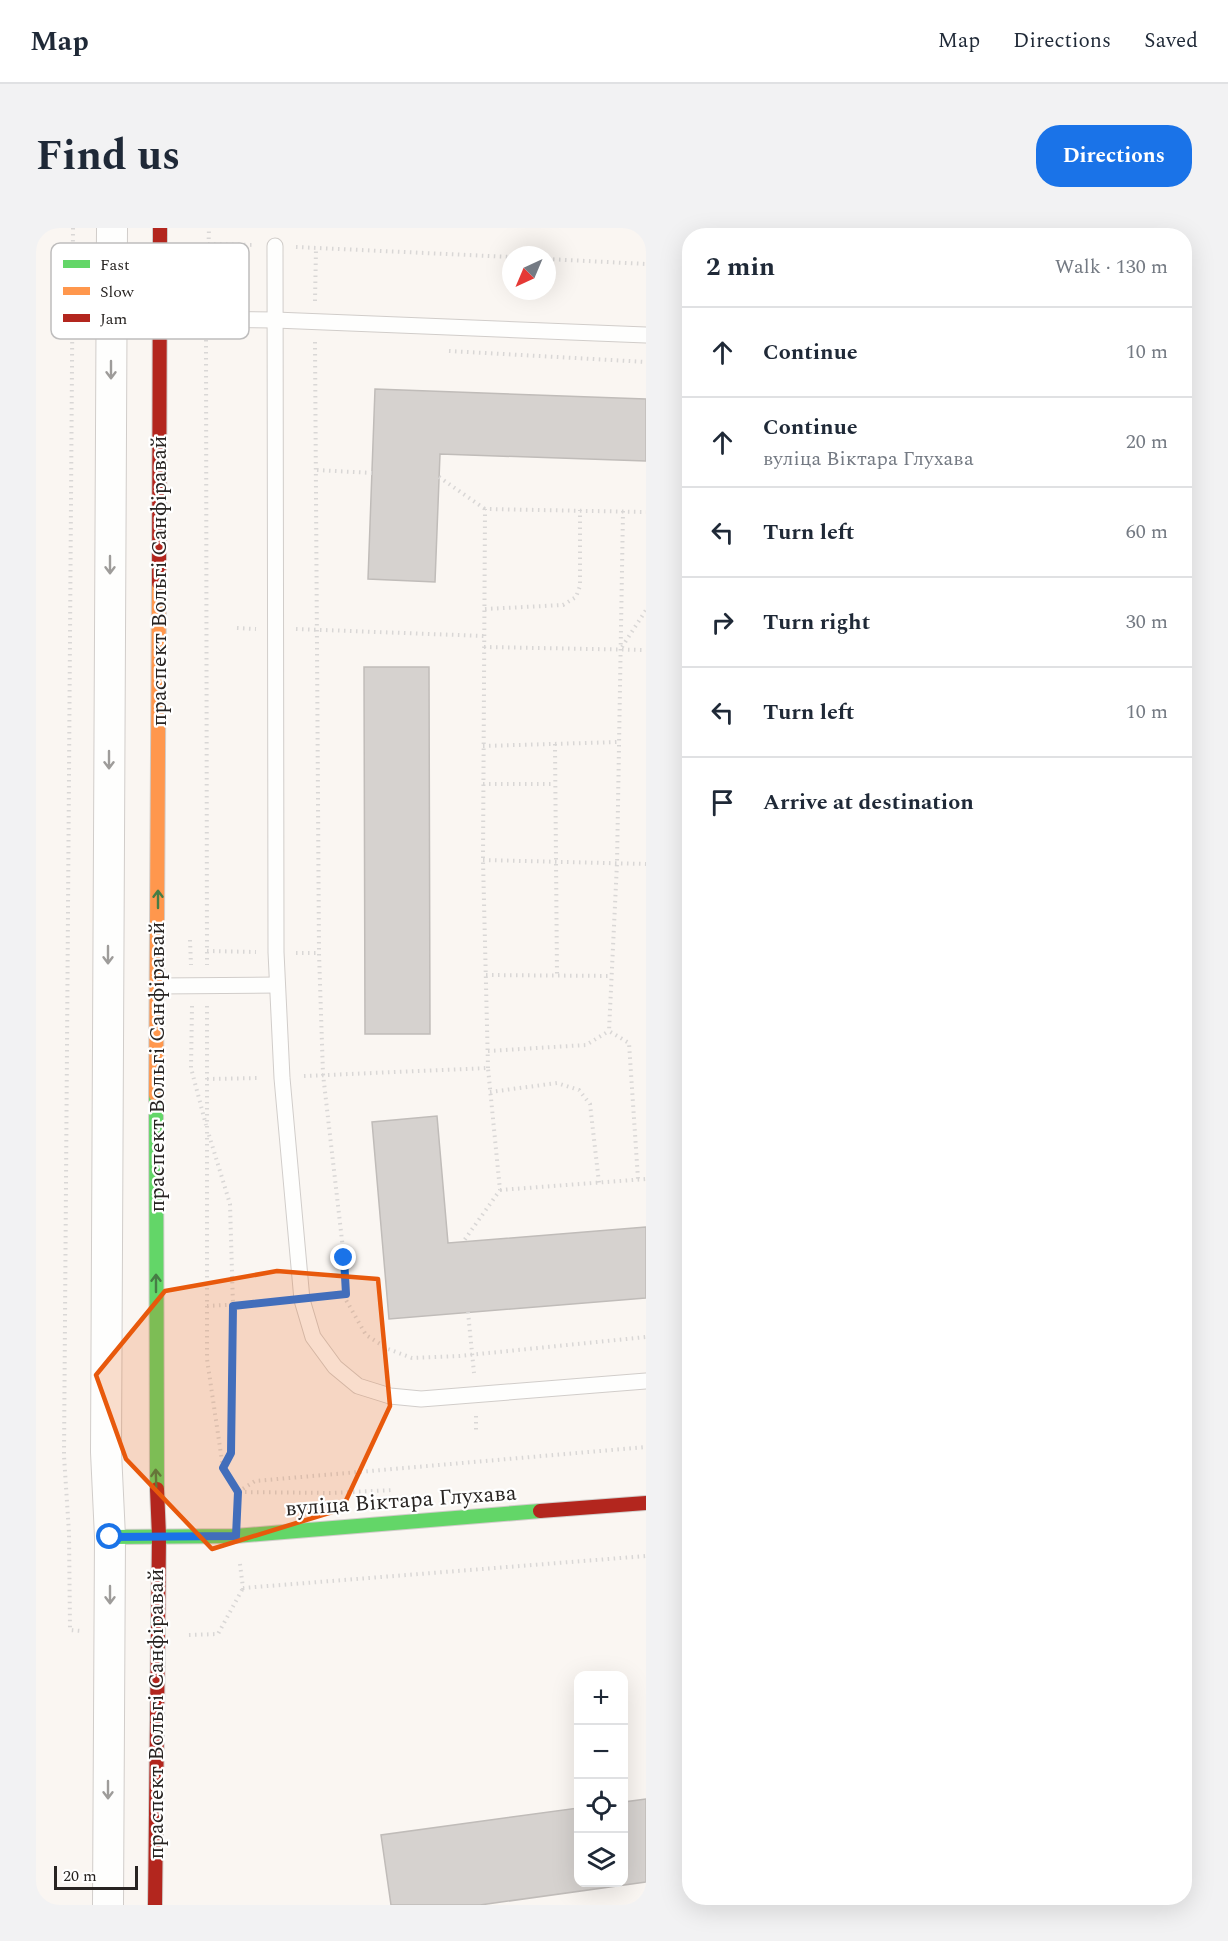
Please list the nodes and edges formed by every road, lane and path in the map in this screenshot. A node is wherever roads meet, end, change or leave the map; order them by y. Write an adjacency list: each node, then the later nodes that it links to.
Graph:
1 (74, 228): 5 (path)
2 (112, 228): 6 (street, праспект Вольгі Санфіравай, one-way to 6)
3 (160, 228): 7 (street, праспект Вольгі Санфіравай)
4 (209, 228): 8 (path)
5 (74, 243)
6 (112, 243)
7 (160, 243)
8 (208, 243)
9 (249, 245): 10 (path)
10 (274, 246): 11 (path); 16 (lane)
11 (316, 248): 12 (path); 17 (path)
12 (502, 257)
13 (556, 259): 14 (path)
14 (646, 264)
15 (249, 320): 16 (lane)
16 (275, 320): 17 (lane); 37 (lane)
17 (315, 321): 18 (lane); 23 (path)
18 (646, 335)
19 (73, 339): 80 (path)
20 (111, 339): 83 (street, праспект Вольгі Санфіравай, one-way to 83)
21 (159, 339): 57 (street, праспект Вольгі Санфіравай, one-way to 21)
22 (206, 339): 58 (path)
23 (315, 344): 24 (path); 27 (path)
24 (327, 345)
25 (445, 351): 26 (path)
26 (646, 362)
27 (317, 470): 28 (path); 38 (path)
28 (372, 473)
29 (439, 477): 30 (path)
30 (485, 509): 31 (path); 34 (path)
31 (580, 510): 32 (path); 34 (path)
32 (623, 511): 33 (path); 41 (path)
33 (646, 512)
34 (485, 609): 39 (path)
35 (646, 610): 41 (path)
36 (237, 628): 37 (path)
37 (276, 629): 38 (path); 56 (lane)
38 (319, 629): 39 (path); 62 (path)
39 (484, 636): 40 (path)
40 (484, 647): 41 (path); 45 (path)
41 (621, 649): 42 (path); 43 (path)
42 (646, 650)
43 (619, 742): 44 (path); 50 (path)
44 (555, 744): 45 (path); 47 (path)
45 (483, 746): 46 (path)
46 (483, 784): 47 (path); 48 (path)
47 (555, 784): 49 (path)
48 (483, 860): 49 (path); 53 (path)
49 (556, 862): 50 (path); 54 (path)
50 (617, 863): 51 (path); 55 (path)
51 (646, 864)
52 (190, 935): 58 (path)
53 (486, 975): 54 (path); 60 (path)
54 (557, 975): 55 (path)
55 (612, 975): 59 (path)
56 (278, 985): 58 (lane); 71 (lane)
57 (157, 986): 58 (lane); 81 (street, праспект Вольгі Санфіравай, one-way to 57)
58 (199, 987): 64 (path); 64 (path)
59 (609, 1031): 60 (path); 65 (path)
60 (488, 1051): 61 (path)
61 (488, 1068): 62 (path); 63 (path)
62 (323, 1074): 70 (path)
63 (490, 1092): 67 (path); 68 (path)
64 (207, 1132): 72 (path); 73 (path)
65 (638, 1179): 66 (path); 67 (path)
66 (646, 1179)
67 (599, 1183): 68 (path)
68 (500, 1190): 69 (path)
69 (463, 1242)
70 (346, 1294): 71 (path); 74 (path)
71 (302, 1300): 73 (path); 75 (lane)
72 (207, 1306): 73 (path); 77 (path)
73 (233, 1306): 77 (path)
74 (646, 1336)
75 (646, 1381)
76 (646, 1447): 78 (path)
77 (223, 1468): 78 (path)
78 (238, 1492): 82 (path)
79 (646, 1503): 82 (street, вуліца Віктара Глухава)
80 (69, 1533)
81 (159, 1536): 82 (street, вуліца Віктара Глухава); 83 (street, вуліца Віктара Глухава); 86 (street, праспект Вольгі Санфіравай)
82 (236, 1536): 84 (path)
83 (110, 1537): 85 (street, праспект Вольгі Санфіравай, one-way to 85)
84 (646, 1556)
85 (108, 1905)
86 (155, 1905)

